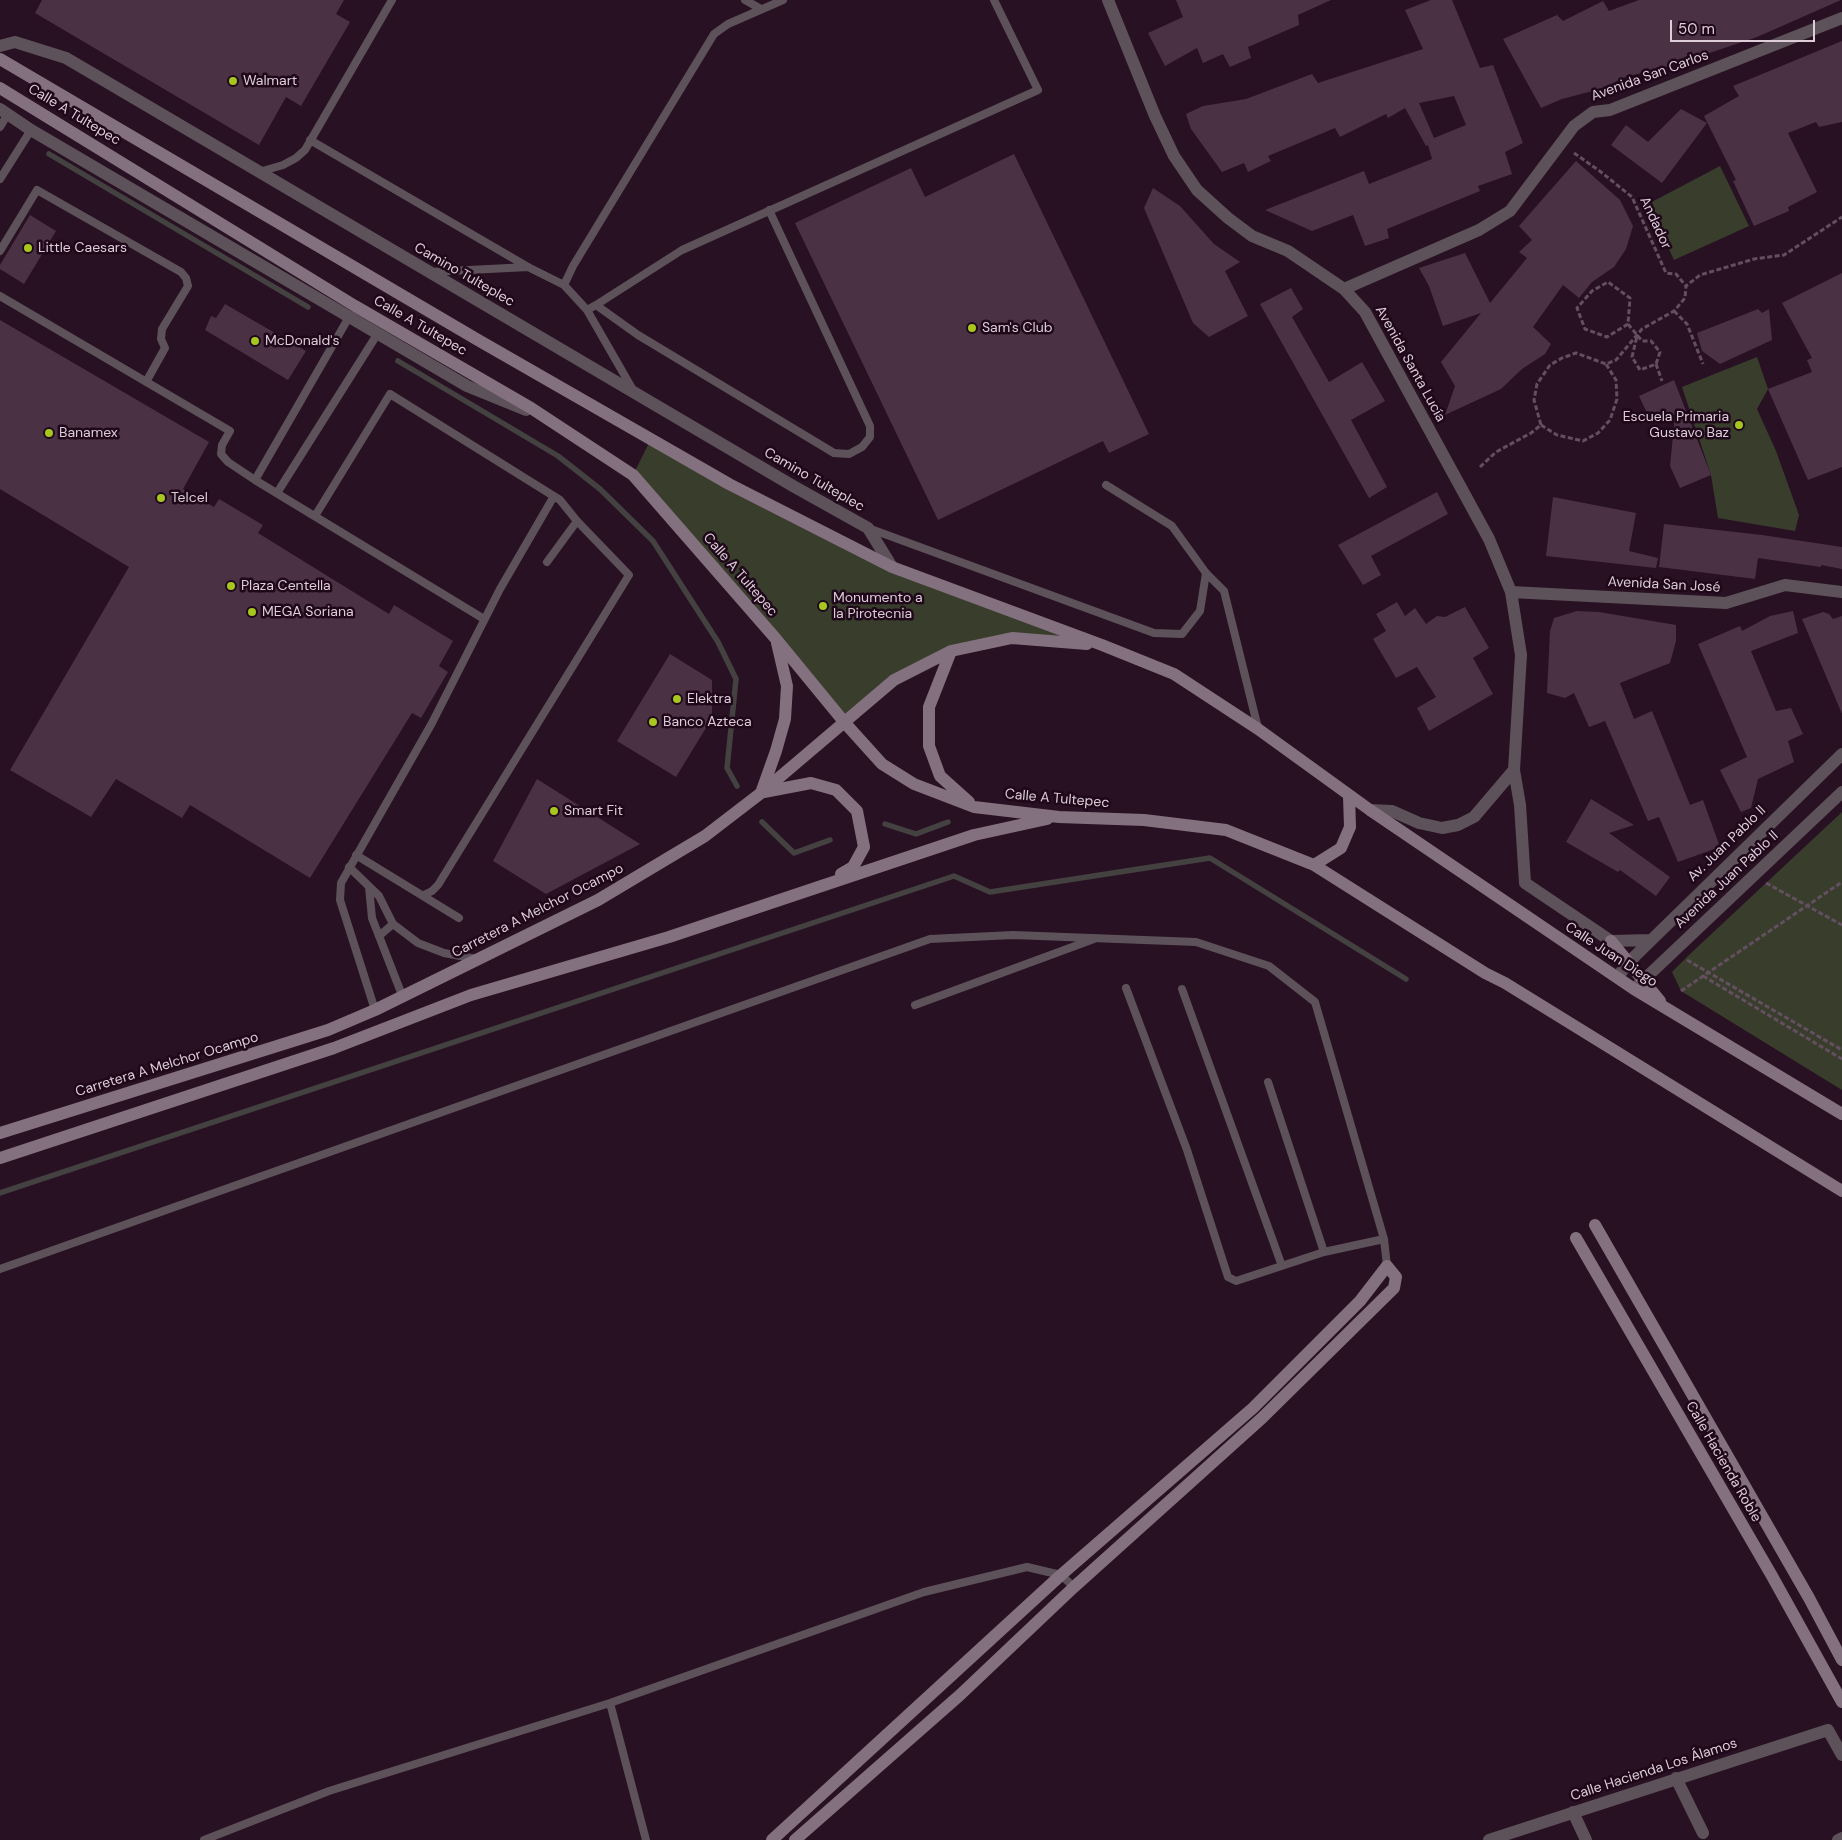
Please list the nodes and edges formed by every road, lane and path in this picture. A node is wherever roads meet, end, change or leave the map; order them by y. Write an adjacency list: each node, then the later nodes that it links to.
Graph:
1 (392, 0): 14 (lane)
2 (745, 0): 6 (lane)
3 (783, 0): 6 (lane)
4 (994, 0): 18 (lane)
5 (1108, 0): 25 (street, Avenida Santa Lucía)
6 (761, 10): 23 (lane)
7 (1842, 18): 25 (street, Avenida San Carlos)
8 (0, 46): 16 (street, Camino Tulteplec)
9 (0, 59): 51 (main road, Calle A Tultepec)
10 (0, 88): 40 (main road, Calle A Tultepec)
11 (4, 112): 12 (lane); 13 (street)
12 (0, 127)
13 (31, 130): 17 (lane); 30 (street)
14 (310, 140): 16 (lane); 21 (lane)
15 (1574, 153): 24 (path, Andador)
16 (259, 172): 22 (street, Camino Tulteplec)
17 (0, 179)
18 (769, 210): 27 (lane); 27 (lane)
19 (1842, 217): 24 (path)
20 (0, 251): 38 (lane)
21 (528, 267): 22 (lane); 23 (lane)
22 (430, 272): 39 (street, Camino Tulteplec)
23 (564, 285): 28 (lane)
24 (1686, 286): 29 (path)
25 (1344, 289): 53 (street, Avenida Santa Lucía)
26 (0, 296): 38 (lane)
27 (596, 305): 28 (lane)
28 (587, 310): 39 (lane)
29 (1674, 311): 33 (path); 36 (path)
30 (349, 317): 32 (street); 43 (lane)
31 (1628, 324): 31 (path); 33 (path)
32 (378, 334): 40 (street); 45 (lane)
33 (1637, 335): 34 (path); 35 (path); 35 (path)
34 (1606, 364): 41 (path); 41 (path)
35 (1656, 364): 37 (path)
36 (1703, 364)
37 (1662, 381)
38 (146, 382): 43 (lane)
39 (634, 392): 49 (street, Camino Tulteplec)
40 (547, 418): 56 (main road, Calle A Tultepec)
41 (1541, 425): 42 (path)
42 (1480, 467)
43 (255, 480): 45 (lane)
44 (1106, 485): 52 (lane)
45 (277, 493): 47 (lane)
46 (554, 496): 47 (lane); 48 (lane); 55 (lane)
47 (315, 516): 55 (lane)
48 (577, 521): 50 (lane); 76 (lane)
49 (868, 528): 51 (street, Camino Tulteplec); 52 (lane)
50 (547, 562)
51 (892, 567): 57 (main road, Calle A Tultepec)
52 (1206, 573): 60 (lane)
53 (1511, 592): 54 (street, Avenida San José); 62 (street, Avenida Santa Lucía)
54 (1842, 592)
55 (484, 619): 69 (lane)
56 (776, 639): 59 (main road, Calle A Tultepec); 64 (main road)
57 (1102, 645): 58 (main road, Carretera A Melchor Ocampo); 60 (main road, Calle A Tultepec)
58 (951, 651): 59 (main road, Carretera A Melchor Ocampo); 66 (main road)
59 (845, 723): 64 (main road, Carretera A Melchor Ocampo); 66 (main road, Calle A Tultepec)
60 (1258, 730): 65 (main road, Calle A Tultepec)
61 (1842, 754): 83 (street, Av. Juan Pablo ll)
62 (1514, 770): 67 (street); 84 (street, Avenida Santa Lucía)
63 (1842, 792): 85 (street, Avenida Juan Pablo II)
64 (761, 793): 75 (main road); 86 (main road, Carretera A Melchor Ocampo)
65 (1349, 796): 67 (main road, Calle A Tultepec); 70 (main road)
66 (974, 807): 68 (main road, Calle A Tultepec)
67 (1370, 810): 90 (main road, Calle Juan Diego)
68 (1059, 817): 70 (main road, Calle A Tultepec); 75 (main road)
69 (356, 855): 71 (lane); 76 (lane)
70 (1314, 864): 104 (main road, Calle A Tultepec)
71 (349, 867): 74 (lane); 97 (lane)
72 (1842, 882): 77 (path)
73 (1766, 883): 77 (path)
74 (369, 886): 79 (lane); 81 (lane)
75 (823, 886): 103 (main road)
76 (424, 895): 78 (lane)
77 (1807, 906): 80 (path); 88 (path)
78 (459, 918)
79 (393, 924): 81 (lane); 86 (lane)
80 (1842, 925)
81 (379, 936): 95 (lane)
82 (1098, 937): 96 (lane); 107 (lane); 111 (lane)
83 (1651, 940): 84 (street); 87 (street, Av. Juan Pablo ll)
84 (1611, 941): 87 (main road)
85 (1673, 952): 88 (path); 91 (street, Avenida Juan Pablo II)
86 (476, 959): 95 (main road, Carretera A Melchor Ocampo)
87 (1632, 959): 90 (street, Av. Juan Pablo ll); 91 (main road)
88 (1708, 973): 89 (path); 98 (path)
89 (1703, 976): 94 (path); 99 (path)
90 (1616, 977): 91 (main road, Calle Juan Diego)
91 (1638, 985): 101 (main road)
92 (1126, 988): 109 (lane)
93 (1182, 989): 109 (lane)
94 (1681, 991)
95 (402, 995): 97 (main road, Carretera A Melchor Ocampo)
96 (915, 1005)
97 (375, 1010): 102 (main road, Carretera A Melchor Ocampo)
98 (1842, 1050)
99 (1842, 1059)
100 (1268, 1082): 108 (lane)
101 (1842, 1114)
102 (0, 1133)
103 (0, 1158)
104 (1842, 1191)
105 (1595, 1225): 114 (main road, Calle Hacienda Roble)
106 (1576, 1238): 115 (main road, Calle Hacienda Roble)
107 (1384, 1240): 108 (lane); 110 (lane)
108 (1324, 1252): 109 (lane)
109 (1282, 1266)
110 (1386, 1266): 112 (main road); 113 (main road)
111 (0, 1269)
112 (1061, 1575): 113 (lane); 116 (lane); 124 (main road)
113 (1074, 1587): 125 (main road)
114 (1842, 1660)
115 (1842, 1702)
116 (610, 1704): 122 (lane); 123 (lane)
117 (1842, 1755): 118 (street, Calle Hacienda Los Álamos)
118 (1676, 1778): 119 (street, Calle Hacienda Los Álamos); 120 (street)
119 (1573, 1812): 126 (street, Calle Hacienda Los Álamos); 127 (street)
120 (1703, 1833)
121 (1842, 1838): 128 (street)
122 (204, 1840)
123 (646, 1840)
124 (772, 1840)
125 (795, 1840)
126 (1489, 1840)
127 (1586, 1840)
128 (1838, 1840)

